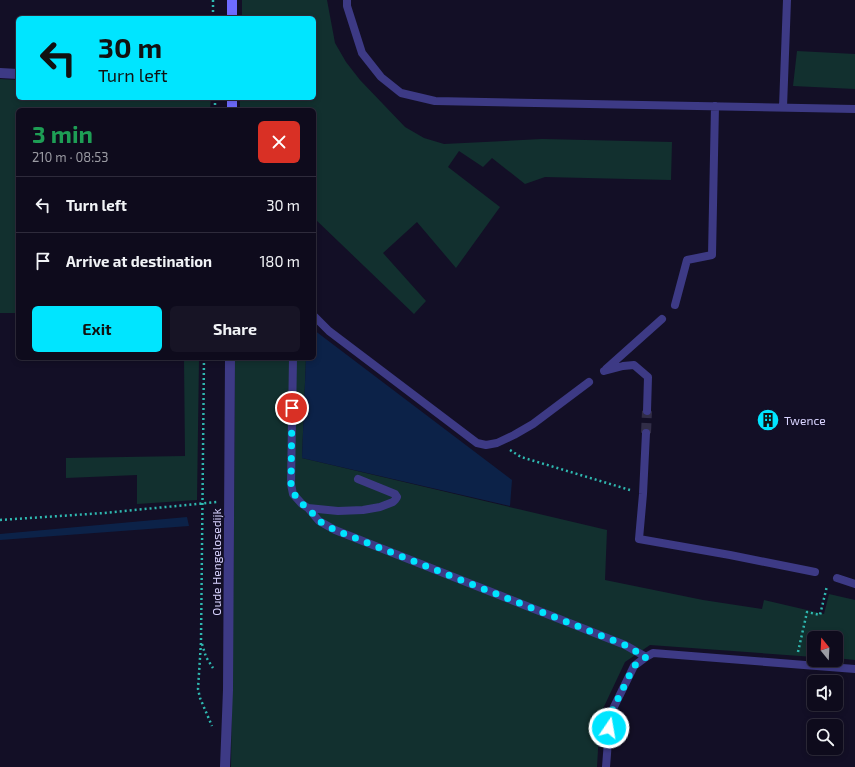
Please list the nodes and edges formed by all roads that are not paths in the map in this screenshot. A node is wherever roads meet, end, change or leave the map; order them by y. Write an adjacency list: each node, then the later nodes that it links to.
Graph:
1 (232, 0): 4 (street)
2 (347, 0): 7 (lane)
3 (787, 0): 8 (lane)
4 (232, 16)
5 (0, 73): 6 (street)
6 (16, 74)
7 (715, 106): 8 (lane); 10 (lane)
8 (783, 107): 9 (lane)
9 (855, 109)
10 (675, 305)
11 (316, 318): 15 (lane)
12 (662, 319): 16 (lane)
13 (230, 360): 25 (street, Oude Hengelosedijk)
14 (293, 360): 19 (lane)
15 (589, 382)
16 (647, 411)
17 (646, 432): 20 (lane)
18 (358, 479): 19 (lane)
19 (308, 508): 23 (lane)
20 (815, 572)
21 (837, 578): 22 (lane)
22 (855, 584)
23 (646, 657): 24 (lane); 26 (lane)
24 (855, 669)
25 (225, 767)
26 (606, 767)

